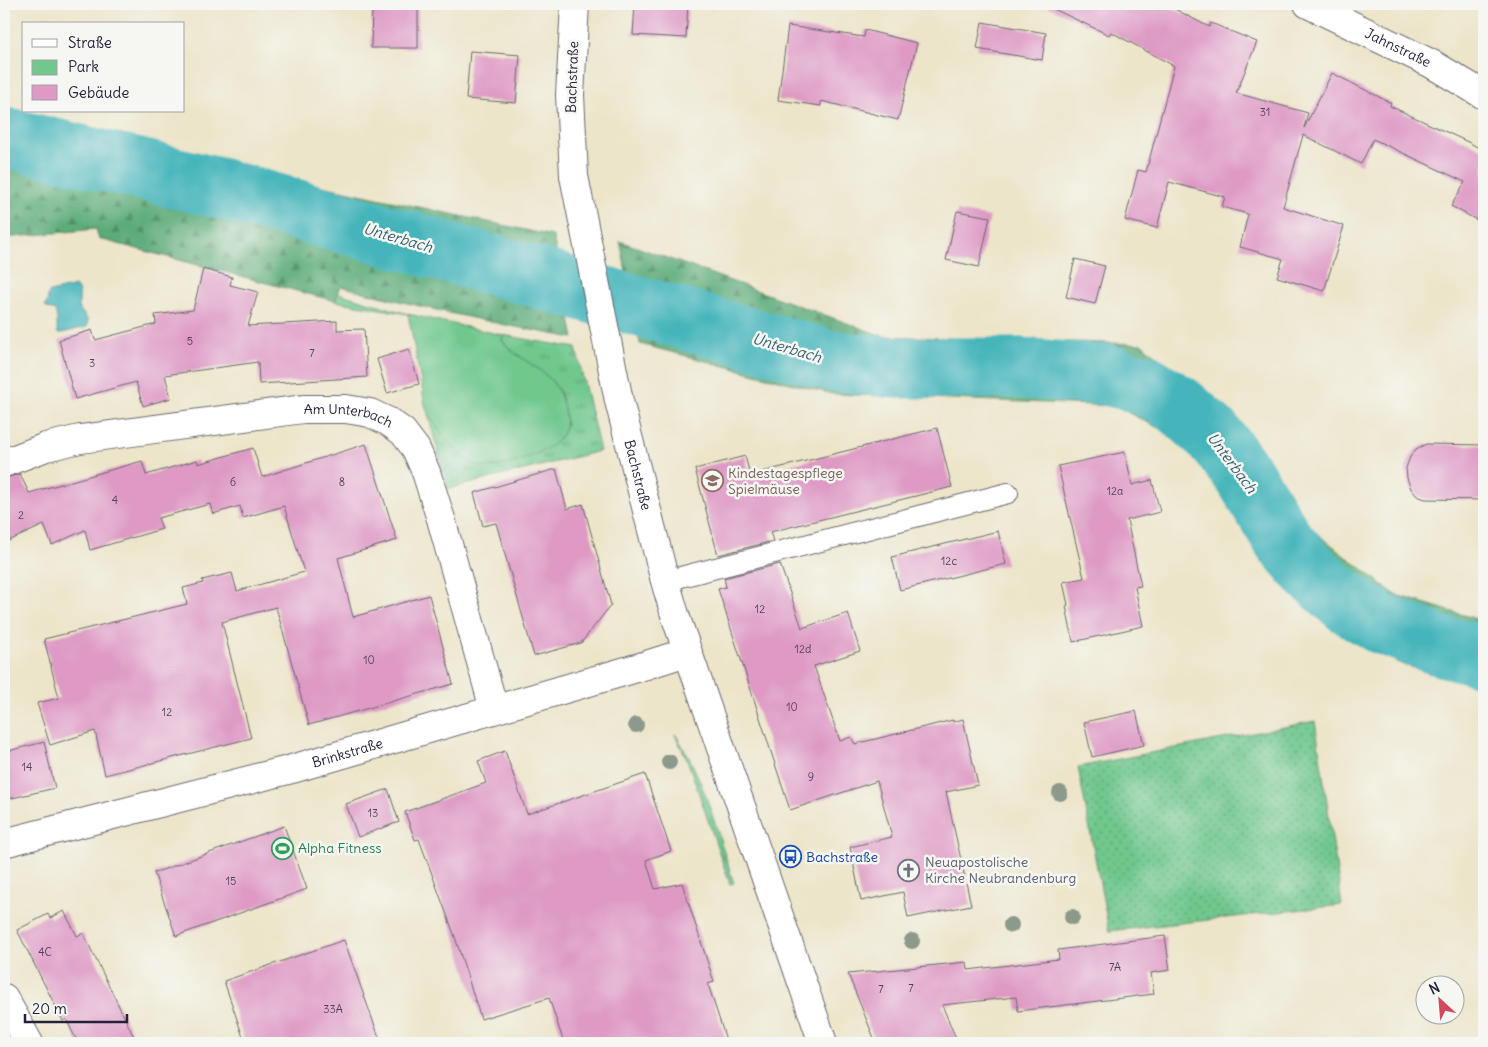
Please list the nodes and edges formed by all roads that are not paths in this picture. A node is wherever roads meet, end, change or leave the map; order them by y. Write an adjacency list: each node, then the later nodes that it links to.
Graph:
1 (575, 4): 6 (street, Bachstraße)
2 (1308, 4): 3 (street, Jahnstraße)
3 (1484, 96)
4 (4, 463): 8 (street, Am Unterbach)
5 (1008, 493): 6 (lane)
6 (665, 581): 7 (street, Bachstraße)
7 (687, 652): 8 (street, Brinkstraße); 12 (street, Bachstraße)
8 (494, 709): 9 (street, Brinkstraße)
9 (4, 843)
10 (4, 998): 11 (street)
11 (29, 1043)
12 (823, 1043)

